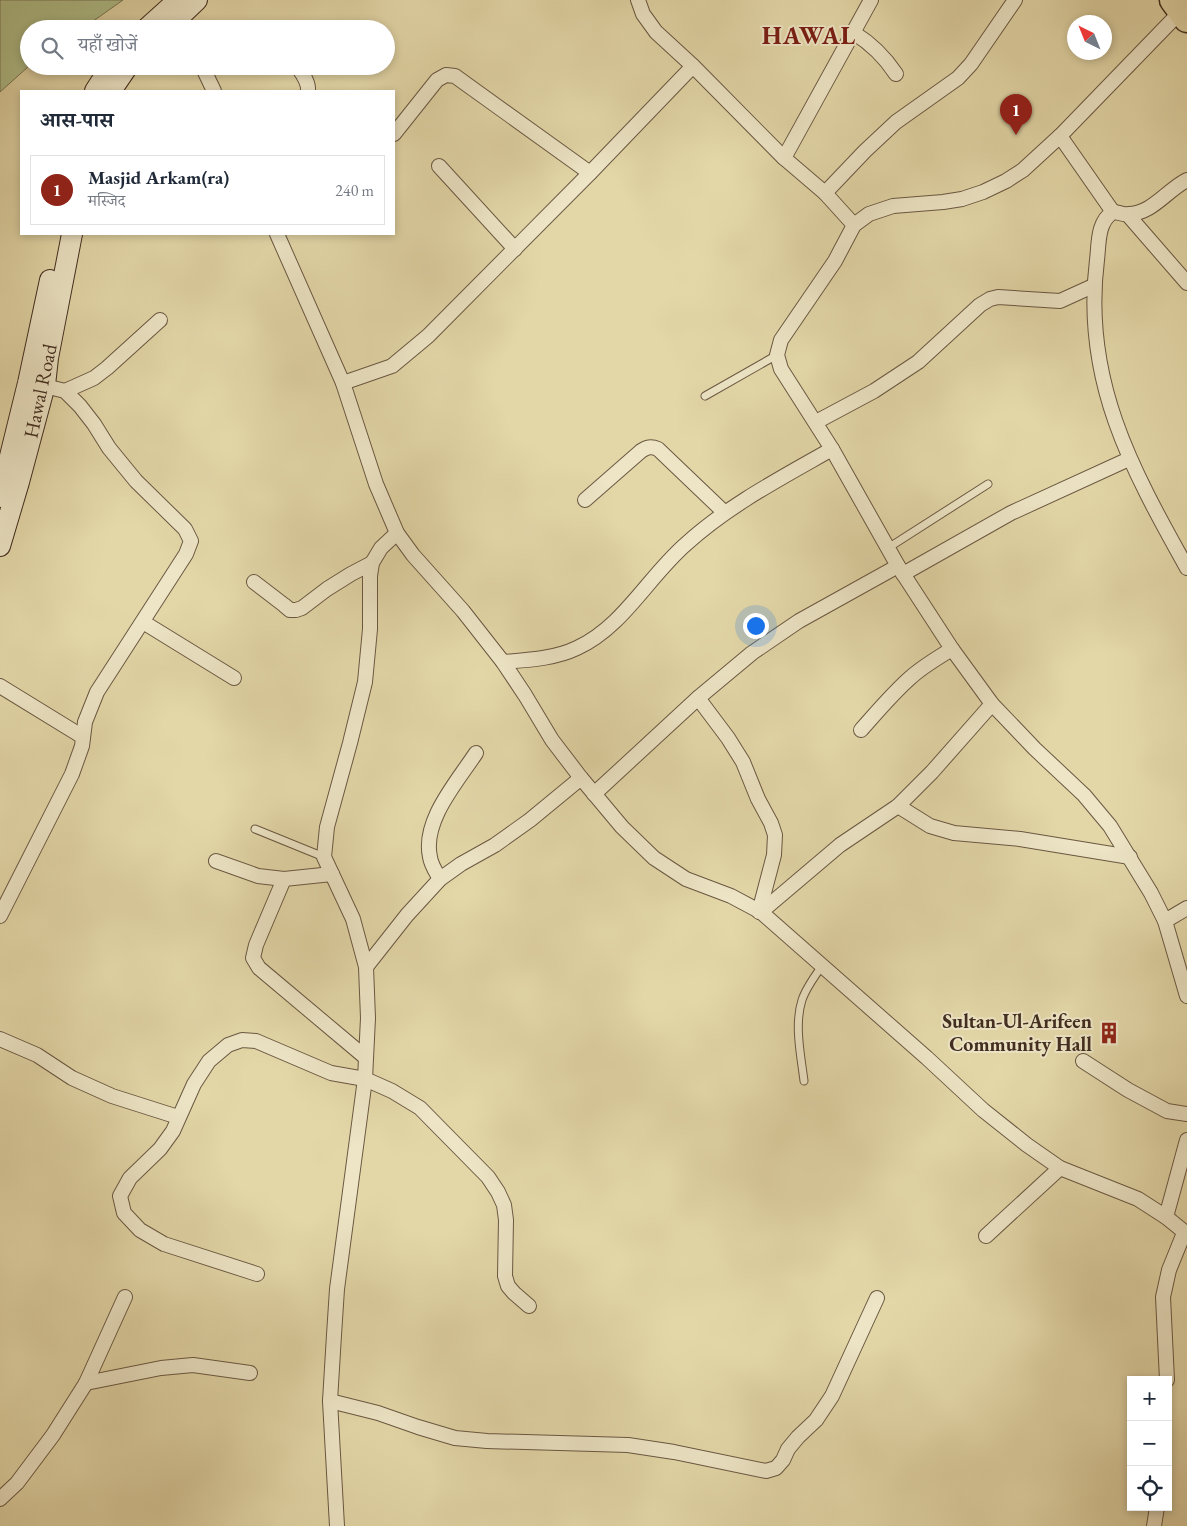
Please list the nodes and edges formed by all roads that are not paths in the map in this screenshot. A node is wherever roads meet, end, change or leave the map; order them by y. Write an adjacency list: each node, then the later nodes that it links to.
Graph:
1 (197, 0): 6 (main road)
2 (638, 0): 9 (street)
3 (871, 0): 8 (street)
4 (1015, 0): 25 (street)
5 (1182, 9): 20 (street)
6 (175, 14): 7 (main road)
7 (163, 20)
8 (854, 33): 10 (street); 21 (street)
9 (693, 66): 21 (street); 23 (street)
10 (896, 74)
11 (104, 75): 15 (main road)
12 (122, 75): 16 (main road)
13 (206, 75): 17 (street)
14 (303, 75): 18 (street)
15 (96, 90)
16 (111, 90)
17 (214, 90)
18 (308, 90)
19 (395, 133): 23 (street)
20 (1060, 136): 26 (street); 28 (street)
21 (784, 158): 25 (street)
22 (439, 166): 32 (street)
23 (590, 173): 32 (street)
24 (1187, 180): 27 (street)
25 (825, 193): 28 (street)
26 (1112, 212): 27 (street); 34 (street)
27 (1128, 214): 33 (street)
28 (854, 225): 36 (street)
29 (59, 235): 38 (main road, Hawal Road)
30 (72, 235): 38 (main road, Hawal Road)
31 (277, 235): 37 (street)
32 (515, 249): 37 (street)
33 (1187, 283)
34 (1094, 286): 41 (street); 43 (street)
35 (160, 320): 39 (street)
36 (777, 355): 40 (lane); 41 (street)
37 (343, 383): 48 (street)
38 (36, 384): 39 (street); 45 (main road, Hawal Road); 49 (main road, Hawal Road)
39 (65, 391): 55 (street)
40 (705, 396)
41 (816, 422): 42 (street)
42 (832, 449): 47 (street); 50 (street)
43 (1129, 459): 52 (street); 53 (street)
44 (988, 484): 50 (lane)
45 (0, 497)
46 (585, 500): 47 (street)
47 (724, 512): 57 (street)
48 (397, 533): 51 (street); 57 (street)
49 (0, 546)
50 (888, 548): 53 (street)
51 (372, 563): 54 (street); 70 (street)
52 (1187, 568)
53 (900, 570): 56 (street); 60 (street)
54 (254, 582)
55 (143, 622): 58 (street); 63 (street)
56 (952, 649): 61 (street); 62 (street)
57 (502, 662): 65 (street)
58 (234, 678)
59 (0, 686): 63 (street)
60 (698, 698): 66 (street); 76 (street)
61 (992, 704): 67 (street); 69 (street)
62 (861, 730)
63 (83, 737): 77 (street)
64 (476, 754): 73 (street)
65 (581, 778): 66 (street); 73 (street)
66 (594, 794): 76 (street)
67 (898, 806): 69 (street); 76 (street)
68 (255, 829): 70 (lane)
69 (1130, 856): 78 (street)
70 (324, 857): 72 (street)
71 (216, 860): 74 (street)
72 (332, 874): 74 (street); 80 (street)
73 (440, 878): 80 (street)
74 (284, 879): 83 (street)
75 (1187, 908): 78 (street)
76 (760, 912): 79 (street)
77 (0, 916)
78 (1165, 921): 81 (street)
79 (822, 966): 86 (lane); 90 (street)
80 (366, 967): 83 (street)
81 (1187, 996)
82 (0, 1039): 88 (street)
83 (365, 1057): 85 (street)
84 (1082, 1061): 87 (street)
85 (365, 1078): 88 (street); 97 (street); 101 (street)
86 (804, 1082)
87 (1187, 1114)
88 (178, 1117): 94 (street)
89 (1187, 1140): 91 (street)
90 (1060, 1168): 91 (street); 93 (street)
91 (1166, 1217): 92 (street)
92 (1186, 1233): 99 (street)
93 (986, 1236)
94 (258, 1274)
95 (126, 1297): 100 (street)
96 (877, 1298): 101 (street)
97 (529, 1306)
98 (250, 1372): 100 (street)
99 (1167, 1376)
100 (86, 1383): 102 (street)
101 (330, 1401): 104 (street)
102 (0, 1499)
103 (1157, 1511): 105 (street)
104 (337, 1526)
105 (1154, 1526)

